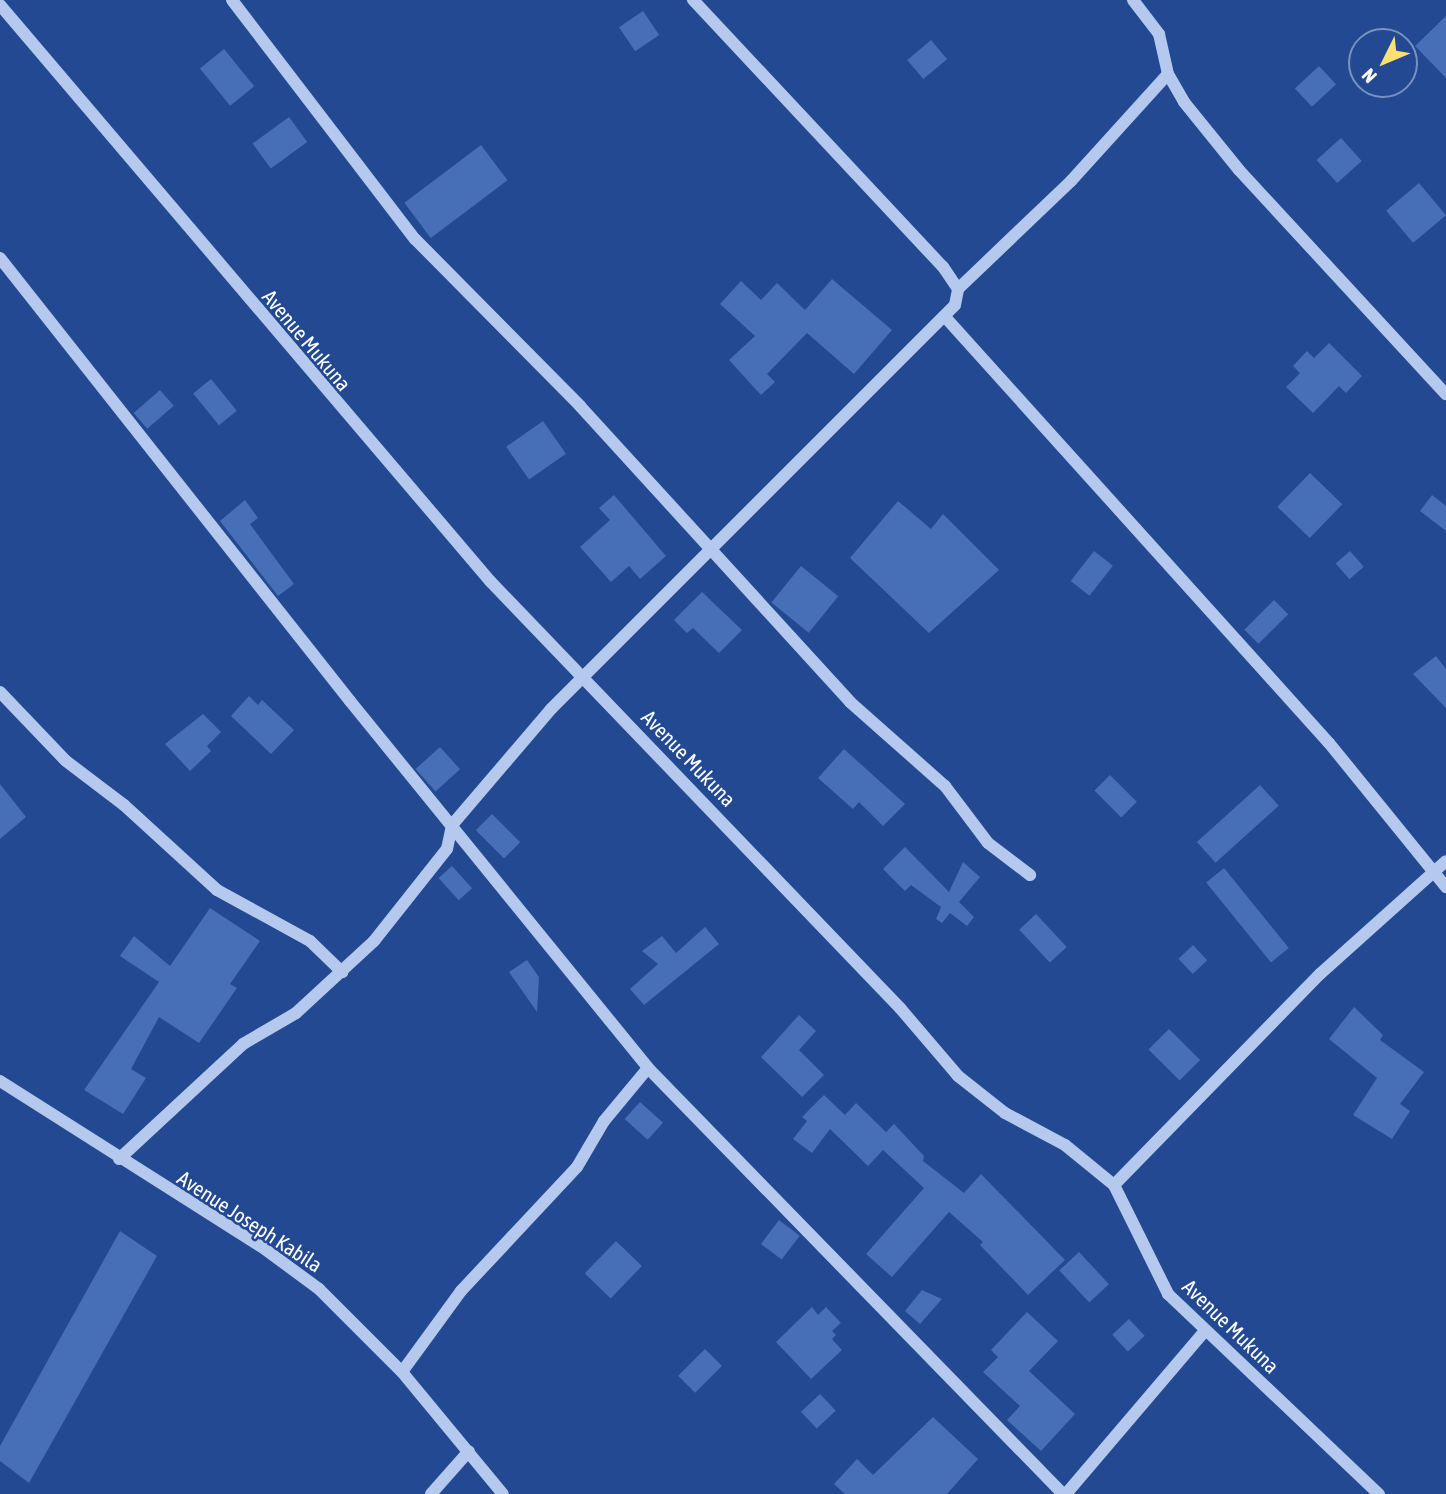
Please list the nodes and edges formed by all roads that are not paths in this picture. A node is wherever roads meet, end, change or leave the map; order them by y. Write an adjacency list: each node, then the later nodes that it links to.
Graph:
1 (232, 0): 10 (street)
2 (693, 0): 7 (street)
3 (1133, 0): 5 (street)
4 (0, 5): 11 (street, Avenue Mukuna)
5 (1168, 74): 7 (street); 9 (street)
6 (0, 258): 13 (street)
7 (958, 289): 8 (street)
8 (946, 318): 10 (street); 15 (street)
9 (1446, 394)
10 (710, 548): 11 (street); 16 (street)
11 (584, 676): 13 (street); 22 (street, Avenue Mukuna)
12 (0, 692): 18 (street)
13 (452, 825): 18 (street); 19 (street)
14 (1446, 861): 15 (street)
15 (1434, 873): 17 (street); 22 (street)
16 (1030, 875)
17 (1446, 887)
18 (342, 972): 21 (street)
19 (648, 1068): 24 (street); 28 (street)
20 (0, 1081): 21 (street, Avenue Joseph Kabila)
21 (119, 1160): 24 (street, Avenue Joseph Kabila)
22 (1114, 1185): 23 (street, Avenue Mukuna)
23 (1204, 1332): 28 (street); 29 (street, Avenue Mukuna)
24 (402, 1372): 25 (street, Avenue Joseph Kabila)
25 (468, 1451): 26 (street); 27 (street, Avenue Joseph Kabila)
26 (431, 1494)
27 (502, 1494)
28 (1064, 1494)
29 (1379, 1494)

